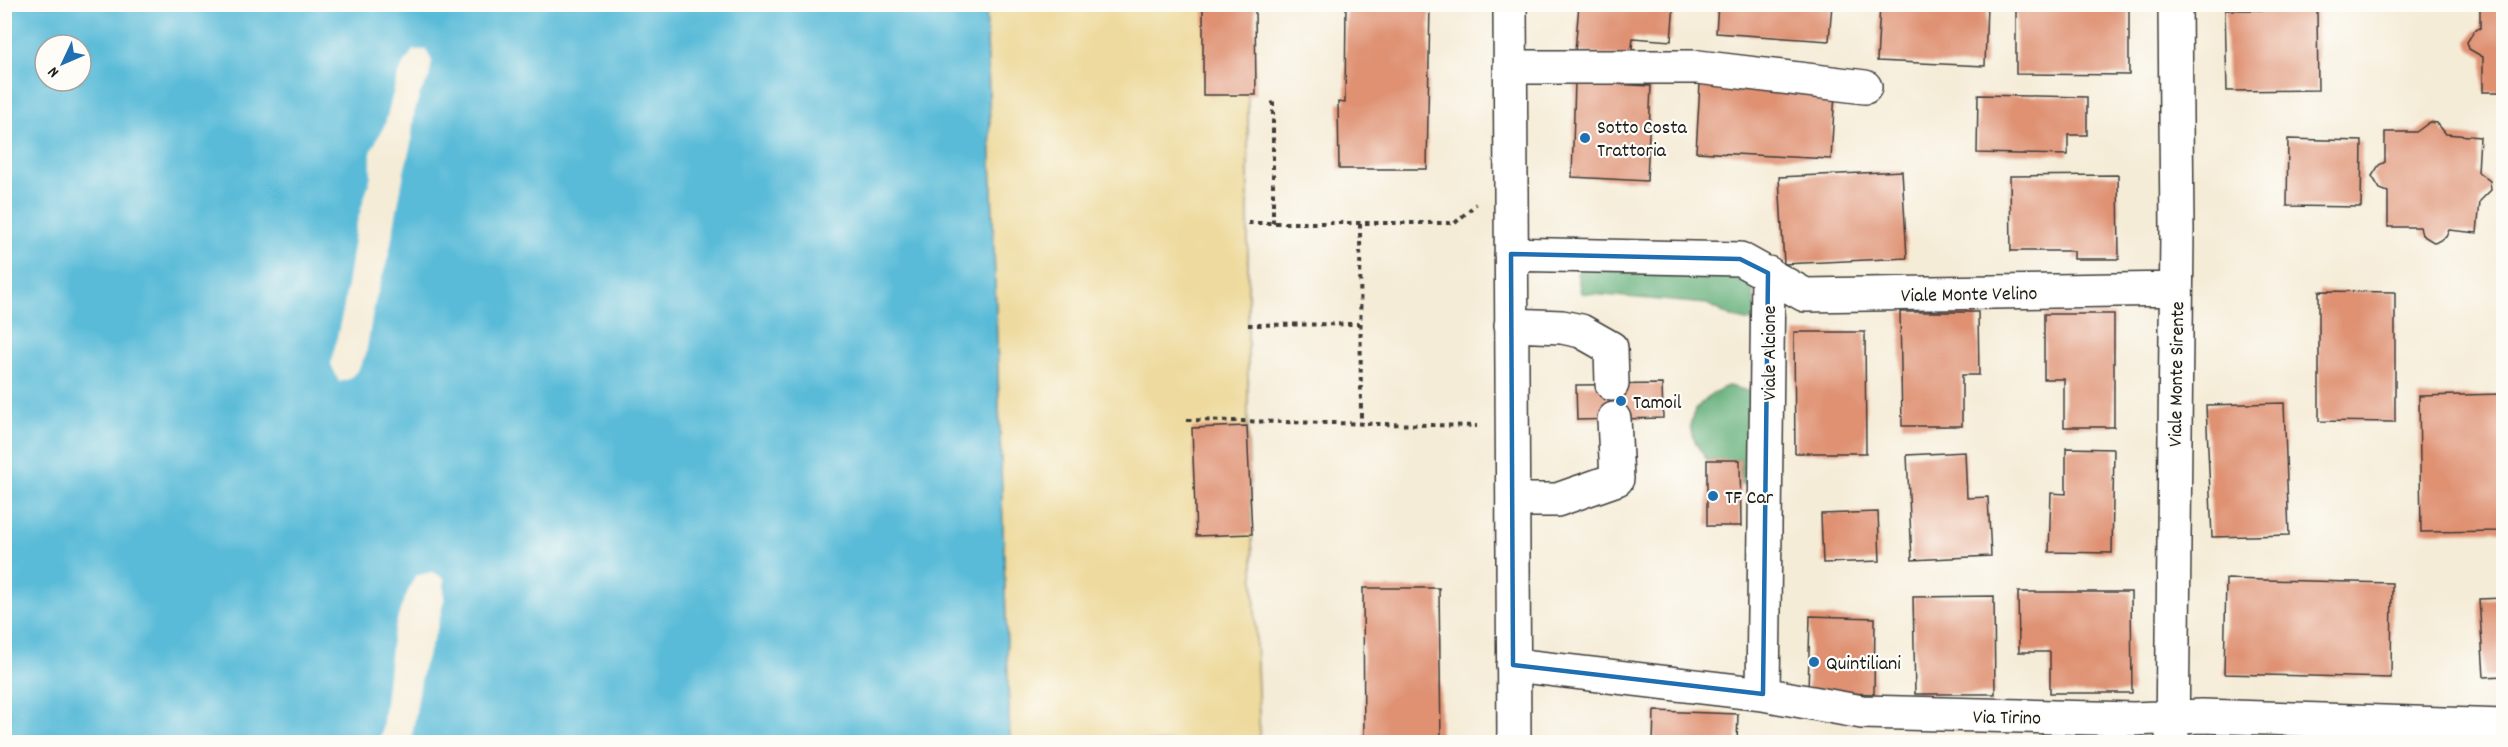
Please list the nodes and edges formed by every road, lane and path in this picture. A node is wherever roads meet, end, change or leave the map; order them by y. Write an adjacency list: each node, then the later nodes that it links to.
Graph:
1 (1510, 4): 3 (street)
2 (2175, 4): 12 (street, Viale Monte Sirente)
3 (1510, 67): 4 (street); 10 (street)
4 (1865, 87)
5 (1273, 97): 8 (path)
6 (1479, 201): 9 (path)
7 (1248, 223): 8 (path)
8 (1273, 223): 9 (path)
9 (1360, 224): 13 (path)
10 (1511, 254): 11 (street); 15 (street)
11 (1768, 273): 12 (street, Viale Monte Velino); 23 (street, Viale Alcione)
12 (2176, 289): 25 (street, Viale Monte Sirente)
13 (1359, 324): 14 (path); 19 (path)
14 (1248, 325)
15 (1511, 325): 16 (street); 21 (street)
16 (1612, 384)
17 (1614, 419): 21 (street)
18 (1187, 420): 19 (path)
19 (1360, 423): 20 (path)
20 (1481, 426)
21 (1513, 500): 22 (street)
22 (1513, 665): 23 (street, Via Tirino); 26 (street)
23 (1763, 693): 25 (street, Via Tirino)
24 (2504, 726): 25 (street, Via Tirino)
25 (2172, 729)
26 (1514, 742)

